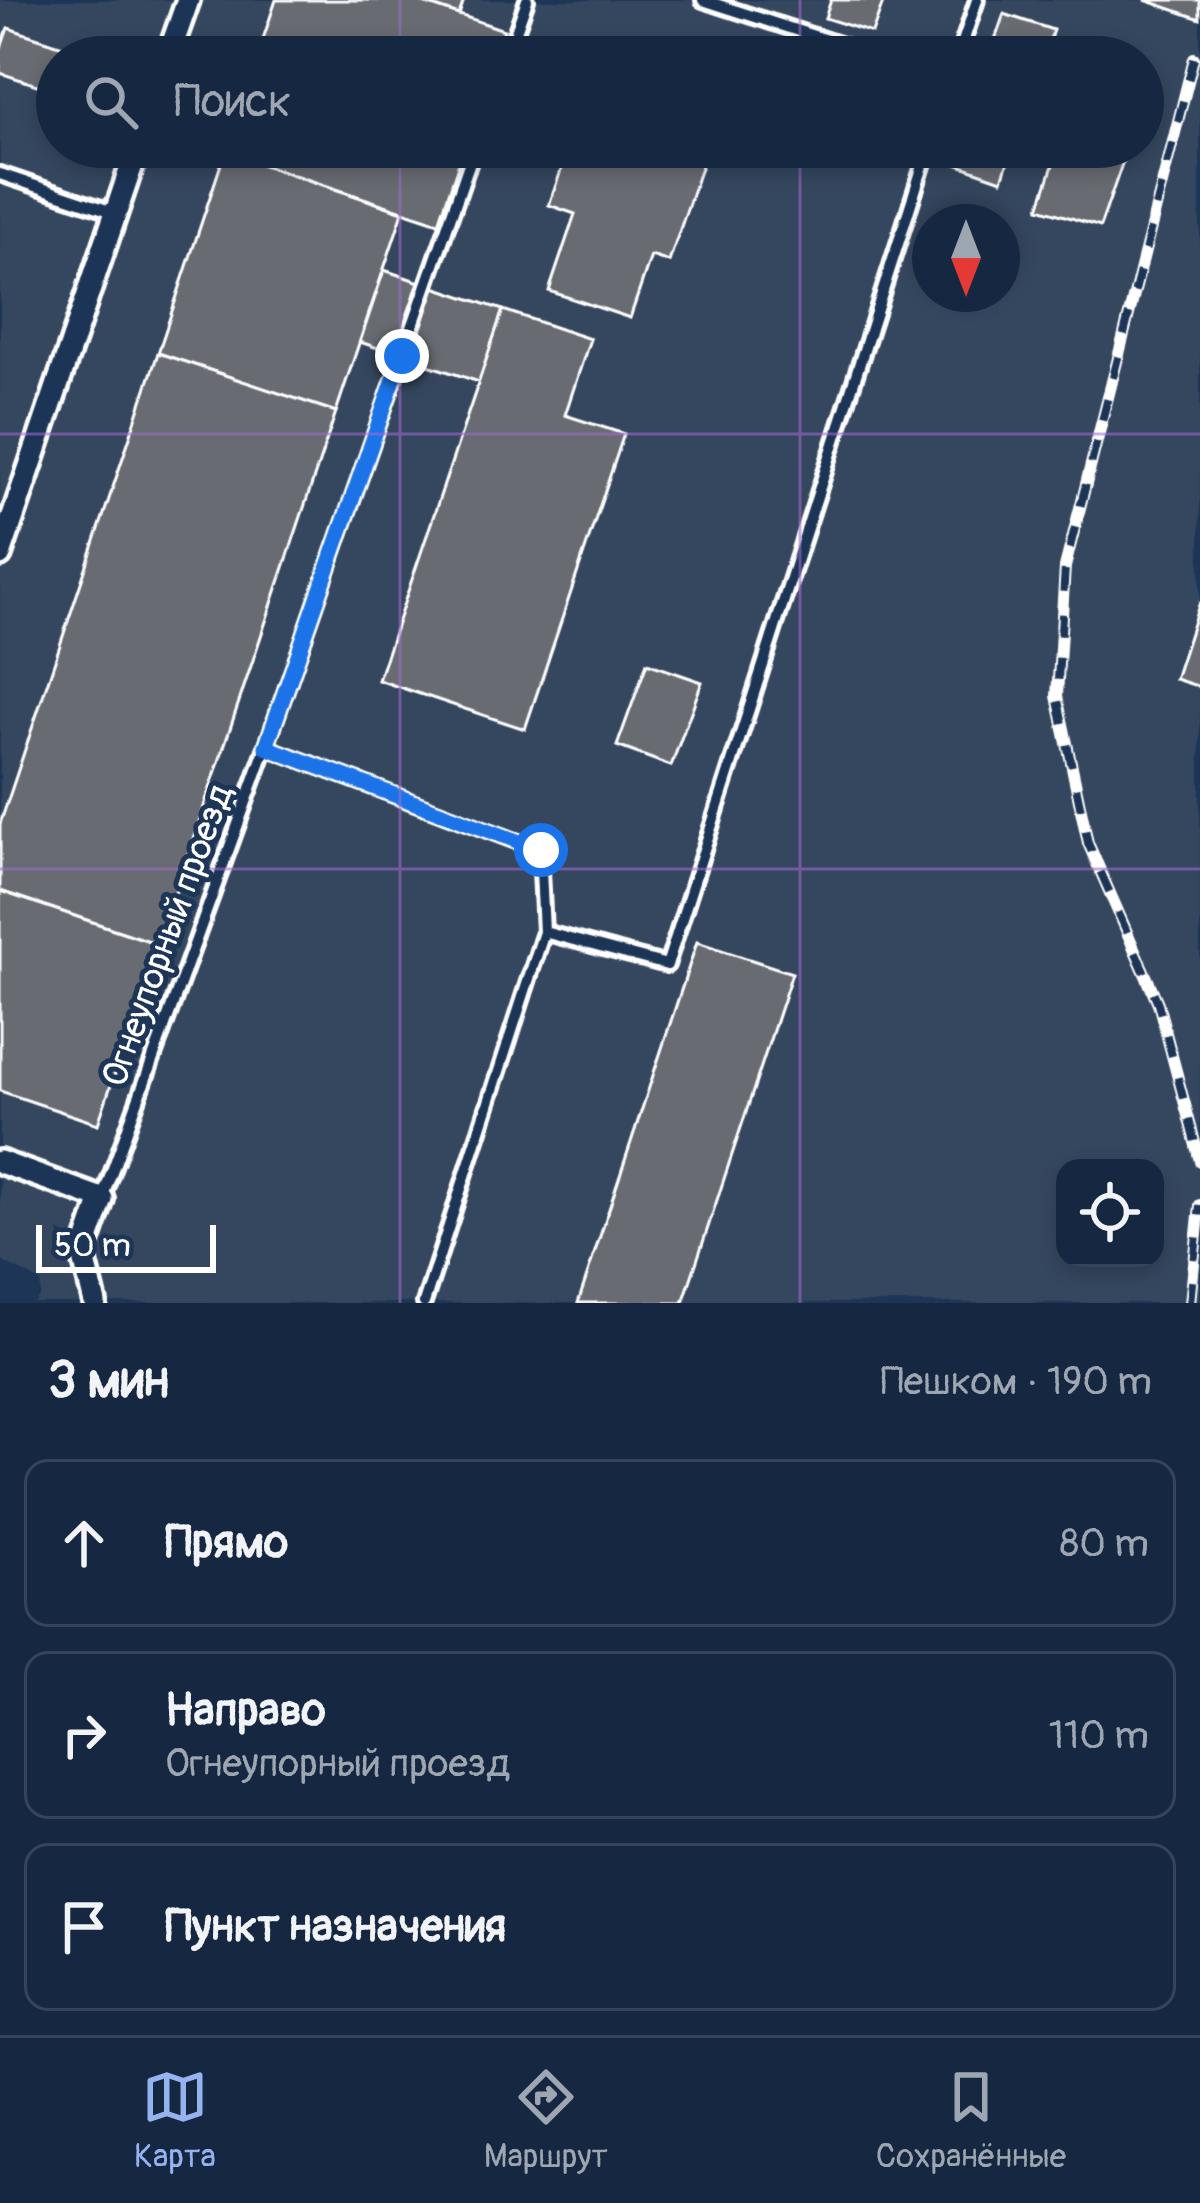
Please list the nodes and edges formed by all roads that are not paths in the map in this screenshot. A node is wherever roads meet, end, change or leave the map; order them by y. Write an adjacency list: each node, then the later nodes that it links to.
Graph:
1 (188, 0): 5 (street)
2 (526, 0): 6 (lane)
3 (704, 0): 7 (lane)
4 (976, 0): 8 (lane)
5 (175, 36)
6 (514, 36)
7 (815, 36)
8 (965, 36)
9 (131, 168): 13 (street)
10 (468, 168): 15 (lane, Огнеупорный проезд)
11 (922, 168): 16 (lane)
12 (0, 174): 13 (lane)
13 (116, 213): 14 (street)
14 (0, 554)
15 (266, 747): 16 (lane); 18 (lane, Огнеупорный проезд)
16 (544, 932): 20 (lane)
17 (0, 1162): 18 (street)
18 (102, 1199): 19 (street)
19 (95, 1303)
20 (424, 1303)

